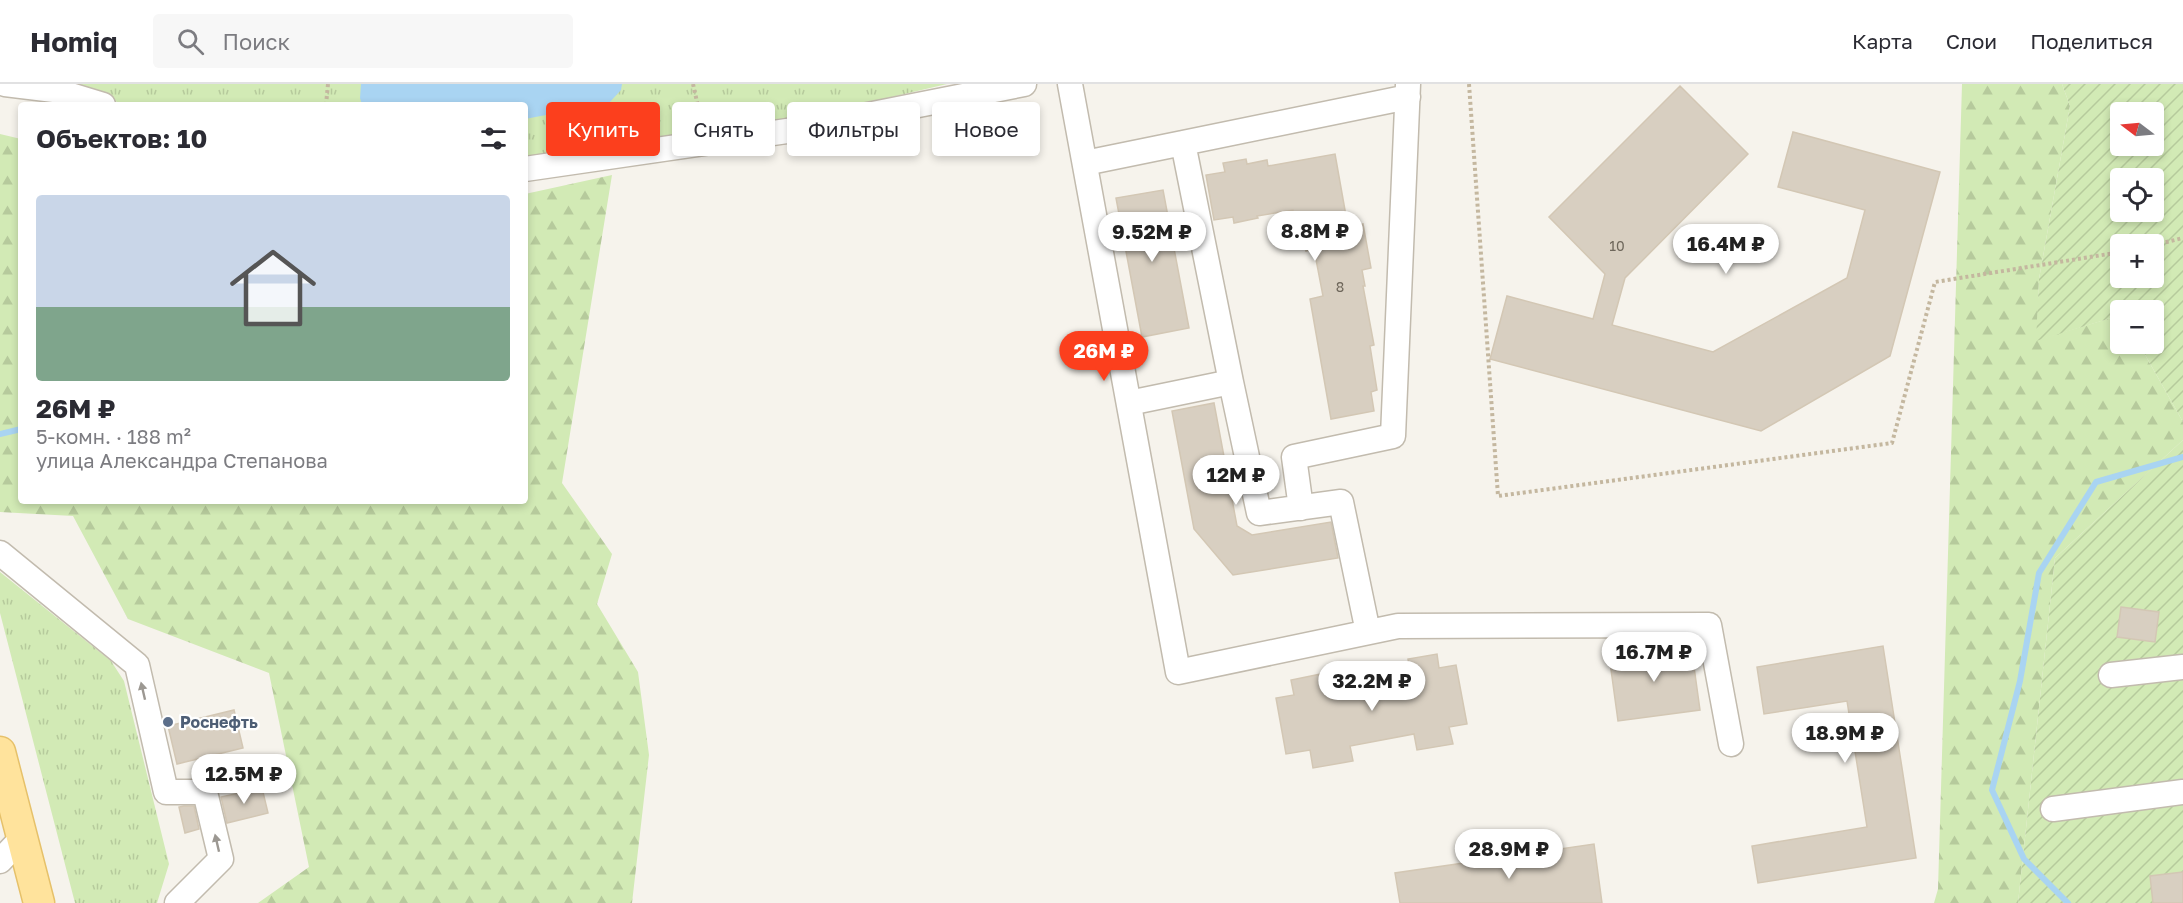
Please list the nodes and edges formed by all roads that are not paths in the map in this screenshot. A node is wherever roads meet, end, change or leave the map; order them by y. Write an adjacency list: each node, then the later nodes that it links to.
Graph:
1 (5, 84): 5 (street)
2 (1024, 84): 8 (street)
3 (1070, 84): 7 (street)
4 (1408, 91): 6 (street); 11 (street)
5 (93, 102)
6 (1183, 143): 7 (street); 9 (street)
7 (1085, 163): 10 (street)
8 (528, 169)
9 (1231, 382): 10 (street); 11 (street)
10 (1129, 403): 13 (street)
11 (1301, 508): 13 (street)
12 (0, 553): 23 (street, one-way to 12)
13 (1368, 632): 16 (street)
14 (2183, 667): 15 (street)
15 (2111, 675)
16 (1731, 744)
17 (0, 752): 20 (main road)
18 (2183, 792): 19 (street)
19 (2053, 809)
20 (22, 838): 21 (street); 22 (main road)
21 (0, 861)
22 (39, 903)
23 (177, 903)

